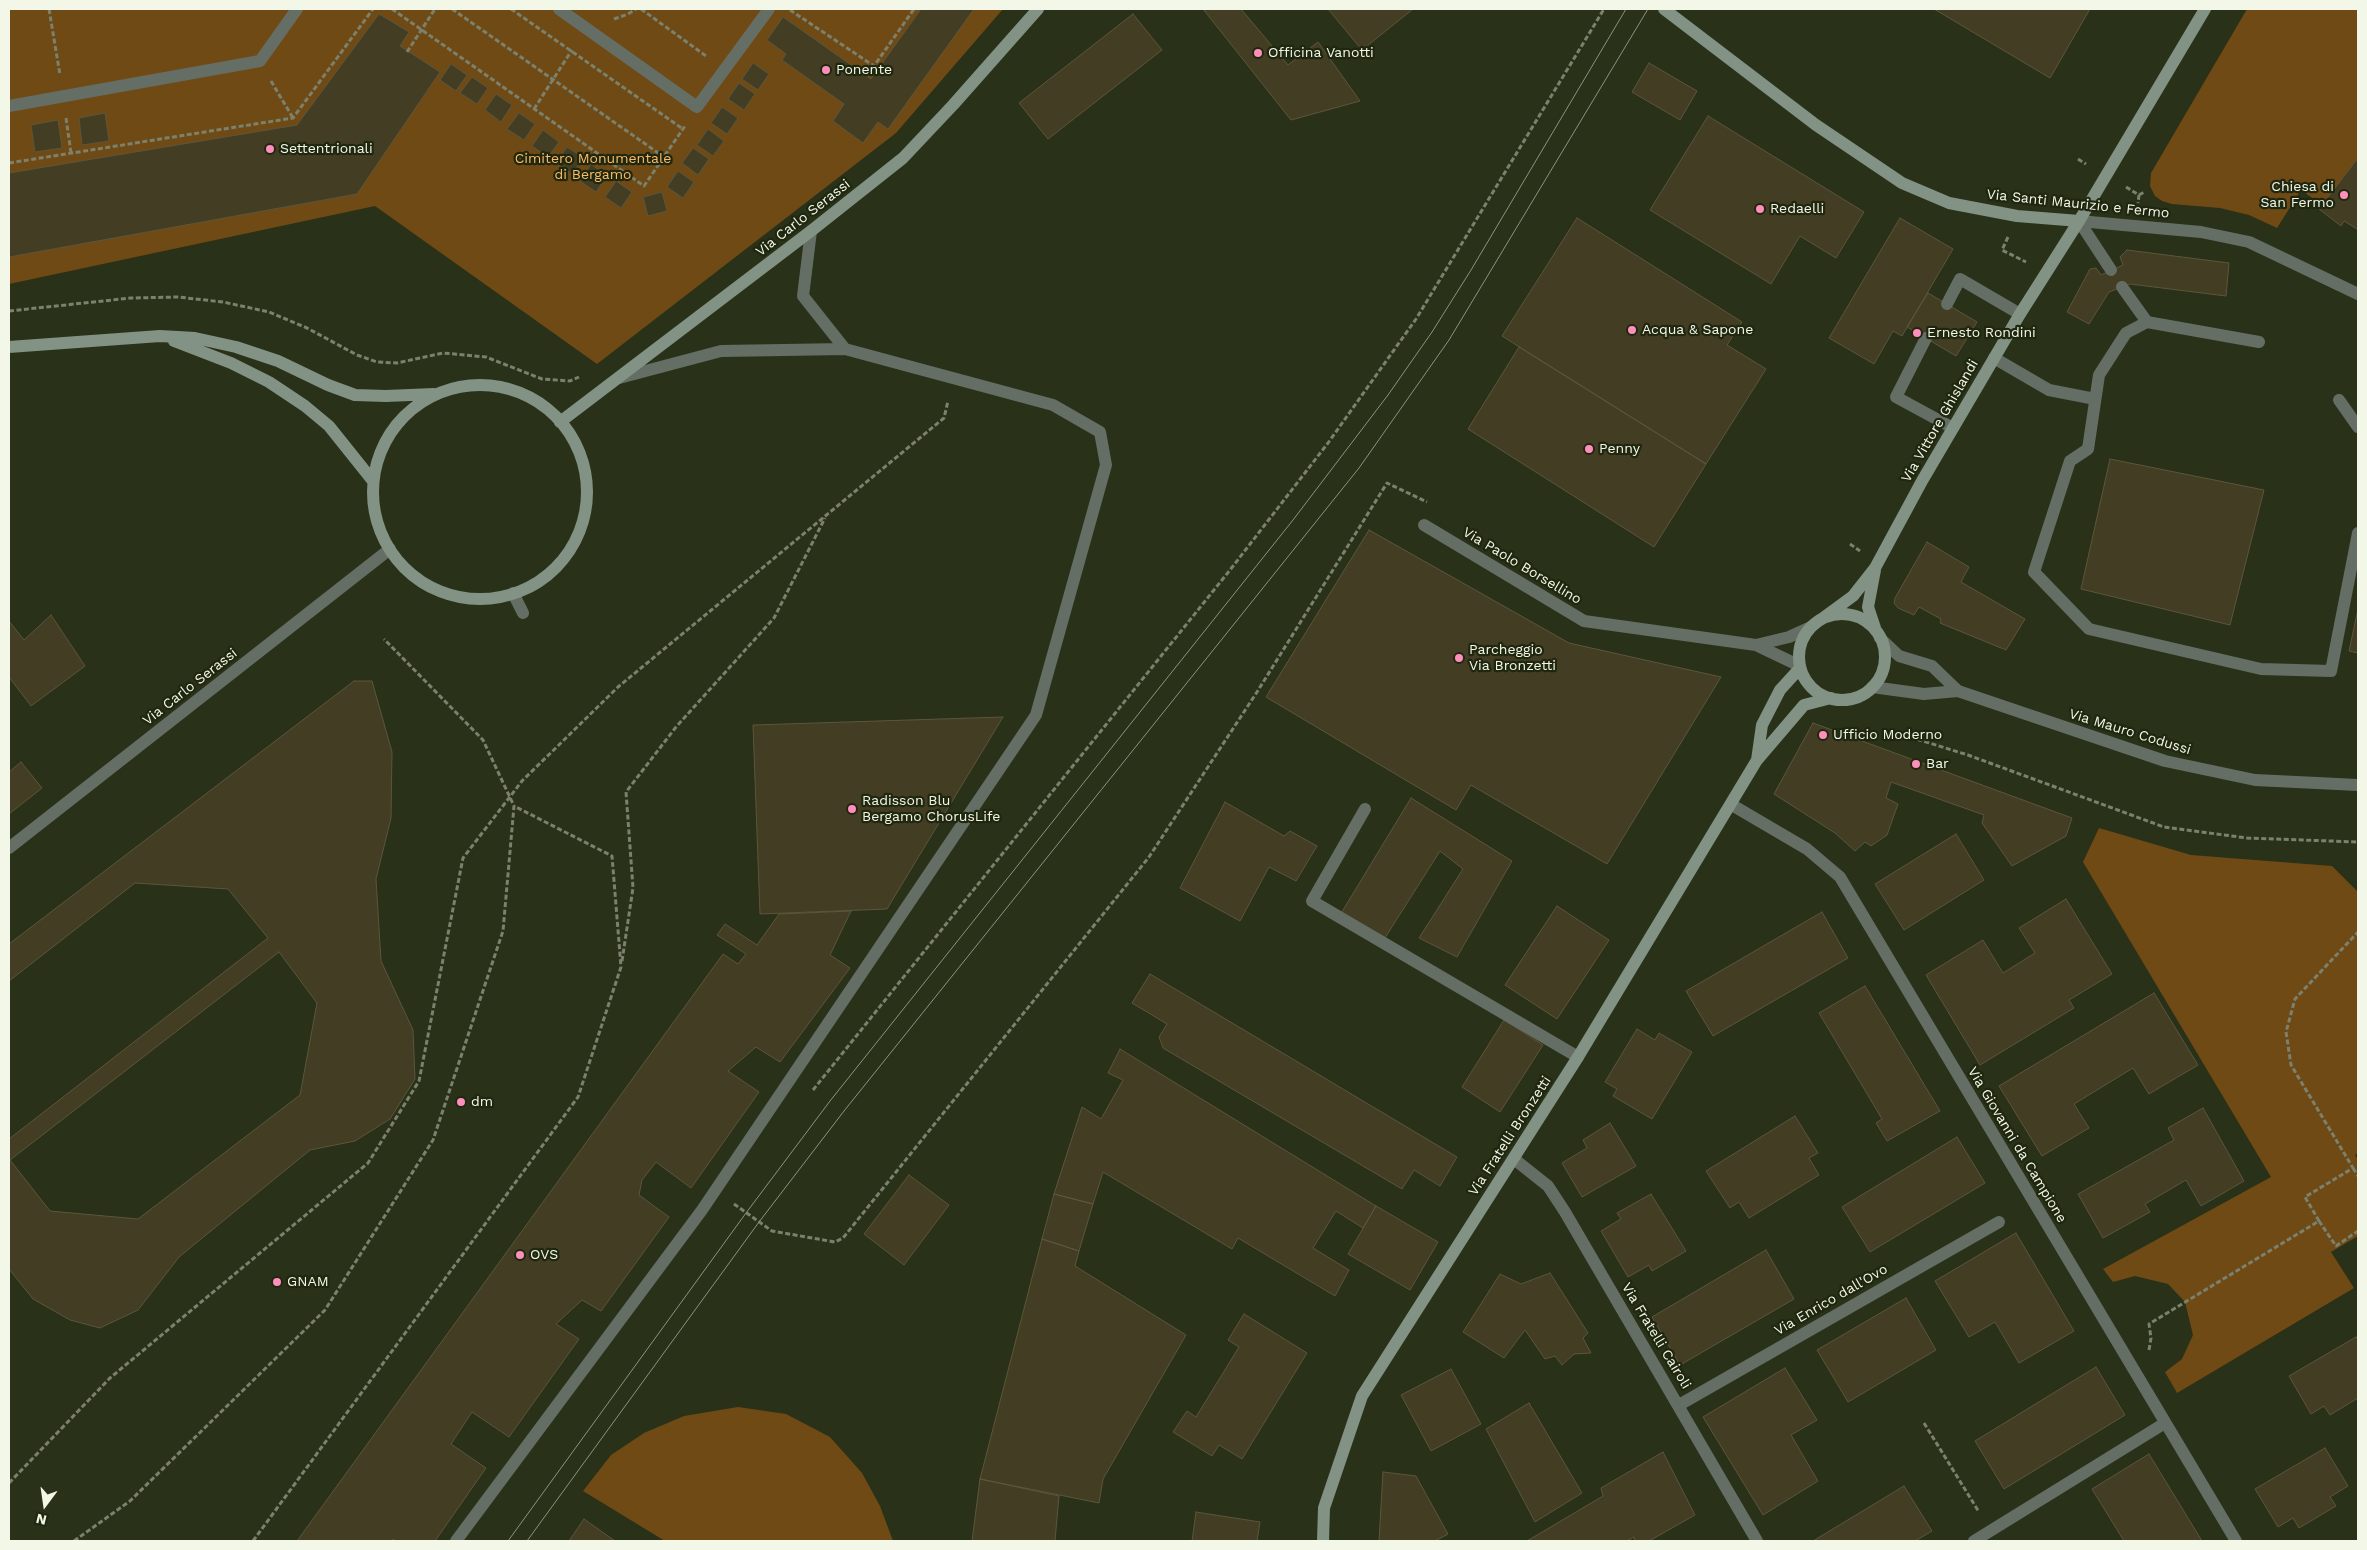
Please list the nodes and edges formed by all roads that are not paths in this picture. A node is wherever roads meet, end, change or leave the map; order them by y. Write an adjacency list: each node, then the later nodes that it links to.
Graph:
1 (297, 9): 7 (street)
2 (559, 9): 6 (street)
3 (1038, 9): 9 (street, Via Carlo Serassi)
4 (1664, 9): 8 (street, Via Santi Maurizio e Fermo)
5 (2205, 9): 8 (street, Via Vittore Ghislandi)
6 (766, 10)
7 (9, 106)
8 (2079, 221): 10 (street); 12 (street, Via Santi Maurizio e Fermo); 14 (street, Via Vittore Ghislandi)
9 (811, 231): 20 (street); 22 (street, Via Carlo Serassi)
10 (2111, 270)
11 (2122, 288): 15 (street)
12 (2358, 294)
13 (1947, 304): 14 (street)
14 (2020, 314): 21 (street, Via Vittore Ghislandi)
15 (2147, 322): 18 (street); 24 (street)
16 (160, 336): 19 (street); 23 (street); 29 (street)
17 (1926, 338): 28 (street)
18 (2259, 342)
19 (9, 347)
20 (845, 350): 22 (street); 54 (street)
21 (1994, 358): 24 (street); 28 (street, Via Vittore Ghislandi)
22 (619, 378): 26 (street, Via Carlo Serassi)
23 (436, 394): 26 (street); 29 (street)
24 (2095, 399): 31 (street)
25 (2339, 400): 27 (street)
26 (560, 422): 34 (street)
27 (2358, 427)
28 (1953, 428): 33 (street, Via Vittore Ghislandi)
29 (373, 481): 32 (street)
30 (1424, 525): 39 (street, Via Paolo Borsellino)
31 (2358, 533)
32 (390, 549): 34 (street); 48 (street, Via Carlo Serassi)
33 (1875, 568): 36 (street, Via Vittore Ghislandi); 38 (street, Via Vittore Ghislandi)
34 (513, 593): 35 (street)
35 (523, 613)
36 (1823, 618): 37 (street); 38 (street)
37 (1811, 626): 39 (street, Via Paolo Borsellino); 40 (street)
38 (1878, 635): 41 (street); 42 (street, Via Mauro Codussi)
39 (1756, 644): 40 (street, Via Paolo Borsellino)
40 (1800, 667): 43 (street); 44 (street, Via Fratelli Bronzetti)
41 (1872, 687): 42 (street, Via Mauro Codussi); 43 (street)
42 (1958, 691): 45 (street, Via Mauro Codussi)
43 (1831, 698): 44 (street, Via Fratelli Bronzetti)
44 (1757, 760): 46 (street, Via Fratelli Bronzetti)
45 (2358, 785)
46 (1732, 805): 49 (street, Via Fratelli Bronzetti); 53 (street, Via Giovanni da Campione)
47 (1365, 809): 49 (street)
48 (9, 848)
49 (1578, 1057): 50 (street, Via Fratelli Bronzetti)
50 (1514, 1159): 52 (street, Via Fratelli Cairoli); 55 (street, Via Fratelli Bronzetti)
51 (1999, 1222): 52 (street, Via Enrico dall'Ovo)
52 (1679, 1405): 56 (street, Via Fratelli Cairoli)
53 (2165, 1423): 57 (street); 58 (street, Via Giovanni da Campione)
54 (456, 1541)
55 (1323, 1541)
56 (1757, 1541)
57 (1974, 1541)
58 (2236, 1541)

